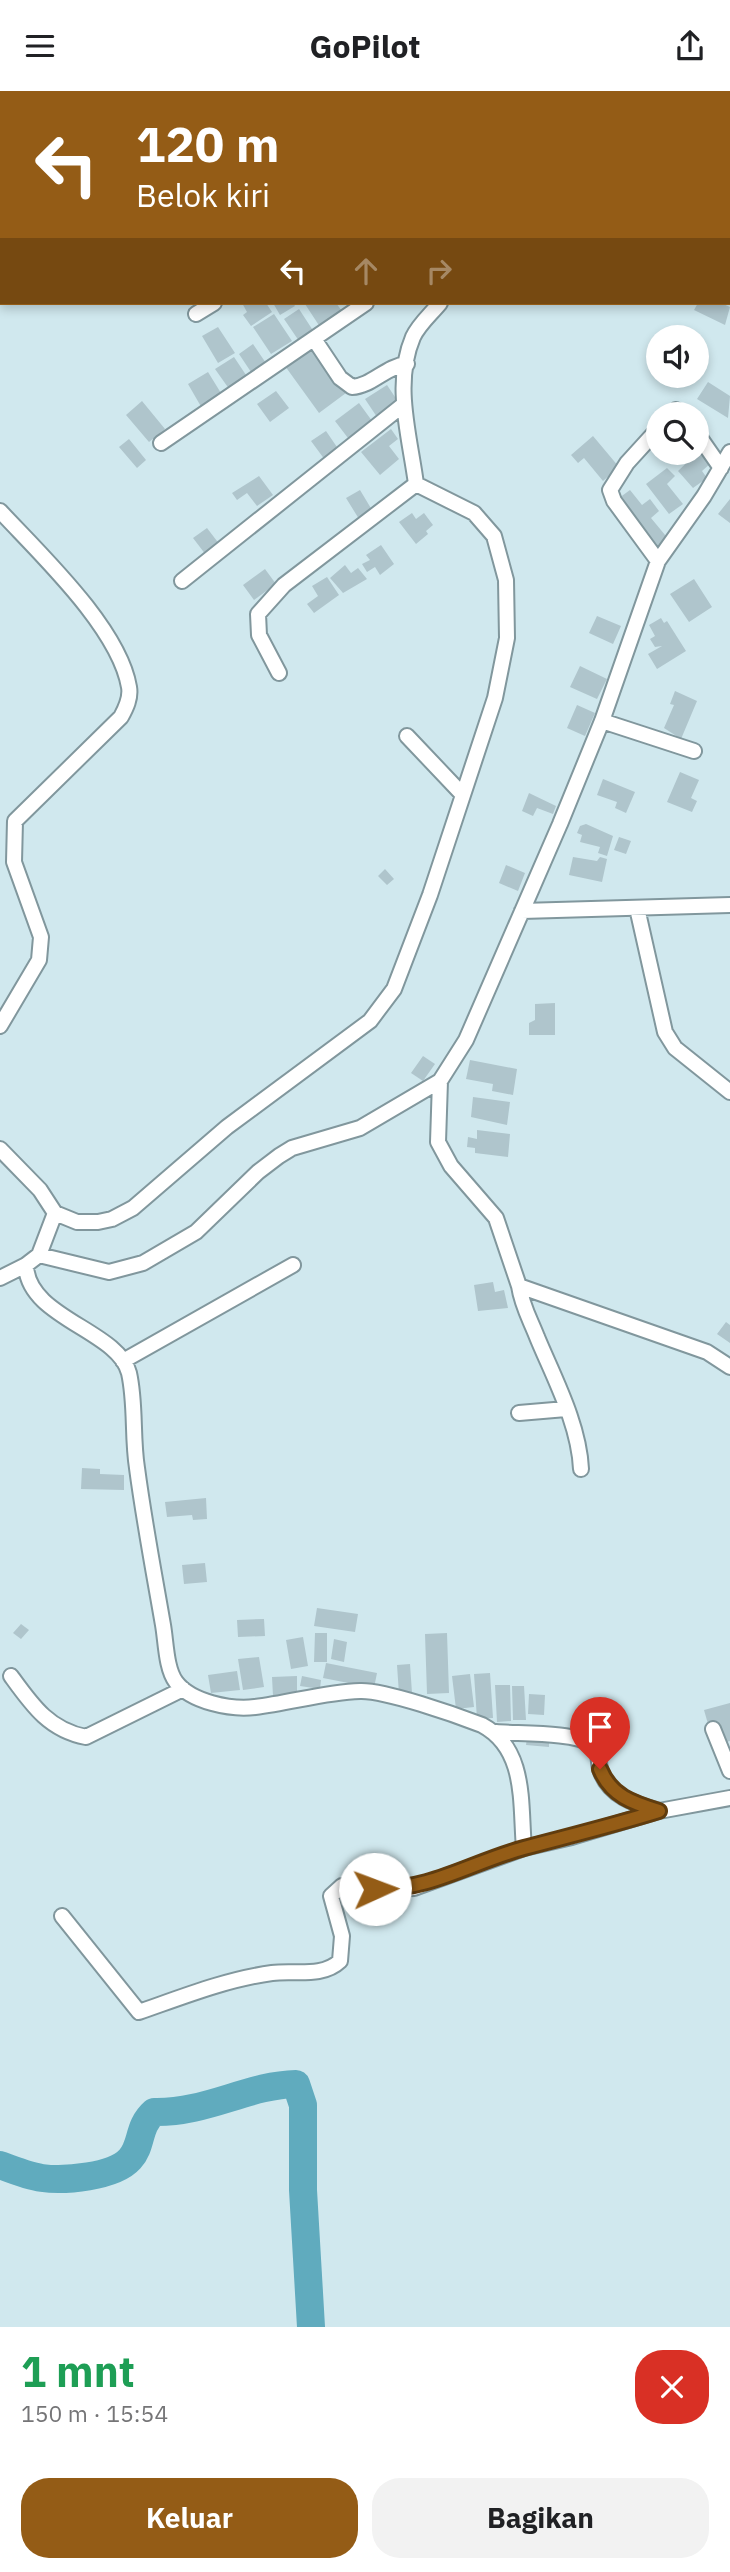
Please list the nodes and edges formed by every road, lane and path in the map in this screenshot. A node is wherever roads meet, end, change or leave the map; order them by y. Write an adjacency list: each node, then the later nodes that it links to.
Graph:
1 (211, 305): 4 (street)
2 (363, 305): 5 (street)
3 (438, 305): 6 (street)
4 (196, 314)
5 (314, 339): 6 (street); 9 (street)
6 (407, 364): 7 (street)
7 (402, 405): 13 (street); 16 (street)
8 (646, 442): 15 (street)
9 (161, 443)
10 (709, 451): 12 (street)
11 (730, 452): 12 (street)
12 (721, 468): 15 (street)
13 (416, 484): 17 (street); 21 (street)
14 (0, 511): 25 (street)
15 (658, 561): 18 (street)
16 (182, 582)
17 (279, 673)
18 (602, 721): 20 (street); 24 (street)
19 (407, 736): 21 (street)
20 (694, 751)
21 (462, 794): 29 (street)
22 (730, 905): 23 (street)
23 (637, 908): 24 (street); 27 (street)
24 (522, 911): 26 (street)
25 (0, 1026)
26 (440, 1081): 30 (street); 34 (street)
27 (730, 1092)
28 (0, 1149): 29 (street)
29 (55, 1213): 30 (street)
30 (39, 1255): 31 (street)
31 (26, 1265): 33 (street); 35 (street)
32 (293, 1265): 35 (street)
33 (0, 1277)
34 (519, 1286): 36 (street); 37 (street)
35 (123, 1361): 41 (street)
36 (730, 1367)
37 (566, 1409): 38 (street); 39 (street)
38 (519, 1413)
39 (581, 1469)
40 (11, 1676): 41 (street)
41 (183, 1689): 43 (street)
42 (713, 1729): 44 (street)
43 (496, 1733): 46 (street); 47 (street)
44 (730, 1772)
45 (730, 1798): 46 (street)
46 (659, 1811): 47 (street)
47 (524, 1848): 48 (street)
48 (62, 1916)

